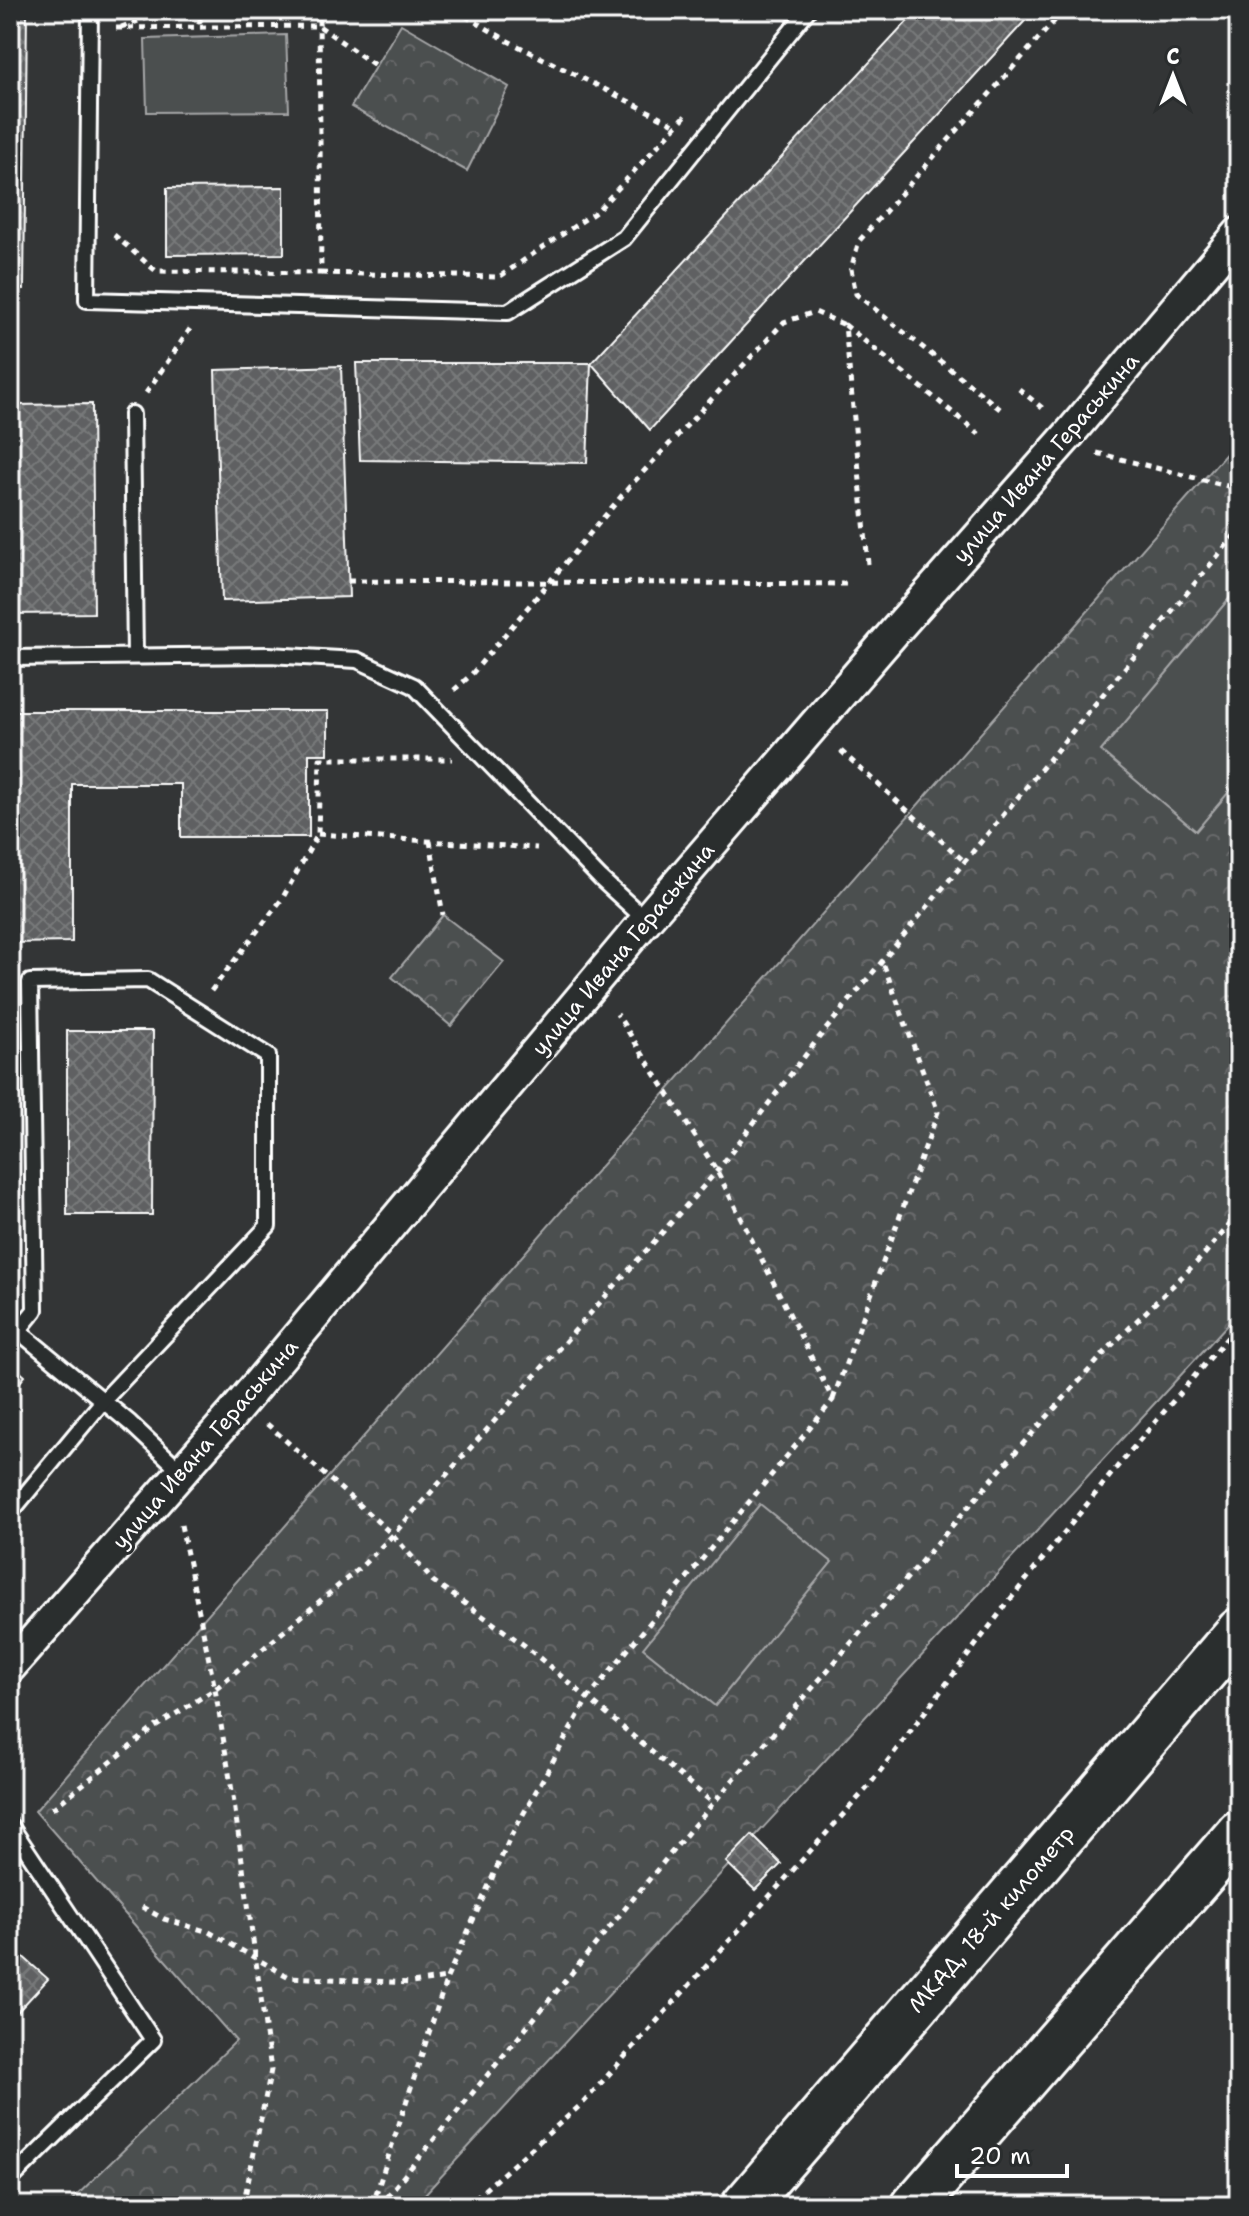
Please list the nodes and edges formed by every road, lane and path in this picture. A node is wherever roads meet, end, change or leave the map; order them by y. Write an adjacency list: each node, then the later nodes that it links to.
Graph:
1 (90, 10): 21 (lane)
2 (170, 10): 13 (path)
3 (176, 10): 4 (path)
4 (208, 10)
5 (319, 10): 12 (path)
6 (455, 10): 16 (path)
7 (756, 10): 8 (path)
8 (771, 10)
9 (808, 10): 21 (lane)
10 (1064, 10): 24 (path)
11 (116, 19): 13 (path)
12 (319, 26): 13 (path); 14 (path); 20 (path)
13 (116, 28)
14 (376, 66)
15 (696, 104): 16 (path)
16 (676, 125): 20 (path)
17 (1239, 233): 26 (street, улица Ивана Гераськина)
18 (114, 235): 19 (path)
19 (228, 272): 20 (path); 21 (path)
20 (321, 273)
21 (207, 304): 25 (path)
22 (845, 325): 27 (path); 30 (path); 32 (path)
23 (1019, 389): 26 (path)
24 (1000, 409)
25 (132, 414): 34 (lane)
26 (1071, 432): 28 (path); 44 (street, улица Ивана Гераськина)
27 (979, 434)
28 (1239, 489)
29 (1239, 530): 42 (path)
30 (868, 564)
31 (348, 581): 32 (path)
32 (549, 582): 33 (path); 36 (path)
33 (852, 584)
34 (135, 656): 35 (lane); 36 (lane)
35 (10, 658)
36 (435, 707): 44 (lane)
37 (841, 751): 42 (path)
38 (460, 759): 39 (path)
39 (318, 834): 41 (path); 46 (path)
40 (531, 837): 41 (path)
41 (430, 841): 43 (path)
42 (964, 861): 45 (path)
43 (443, 915)
44 (646, 920): 55 (street, улица Ивана Гераськина)
45 (882, 960): 48 (path); 52 (path)
46 (211, 991)
47 (617, 1014): 48 (path)
48 (717, 1171): 52 (path); 58 (path)
49 (1239, 1214): 63 (path)
50 (1239, 1324): 74 (path)
51 (14, 1327): 53 (lane); 53 (lane)
52 (833, 1400): 62 (path)
53 (103, 1401): 55 (lane); 56 (lane)
54 (267, 1424): 58 (path)
55 (182, 1472): 60 (street, улица Ивана Гераськина)
56 (10, 1513)
57 (181, 1525): 61 (path)
58 (393, 1535): 61 (path); 62 (path)
59 (1239, 1631): 75 (highway, МКАД, 18-й километр)
60 (10, 1667)
61 (215, 1689): 64 (path); 68 (path)
62 (588, 1698): 63 (path); 69 (path)
63 (713, 1803): 73 (path)
64 (52, 1809)
65 (10, 1825): 70 (lane)
66 (1239, 1833): 76 (highway)
67 (142, 1907): 68 (path)
68 (256, 1959): 69 (path); 71 (path)
69 (447, 1978): 72 (path)
70 (10, 2180)
71 (243, 2206)
72 (372, 2206)
73 (379, 2206)
74 (466, 2206)
75 (744, 2206)
76 (914, 2206)

